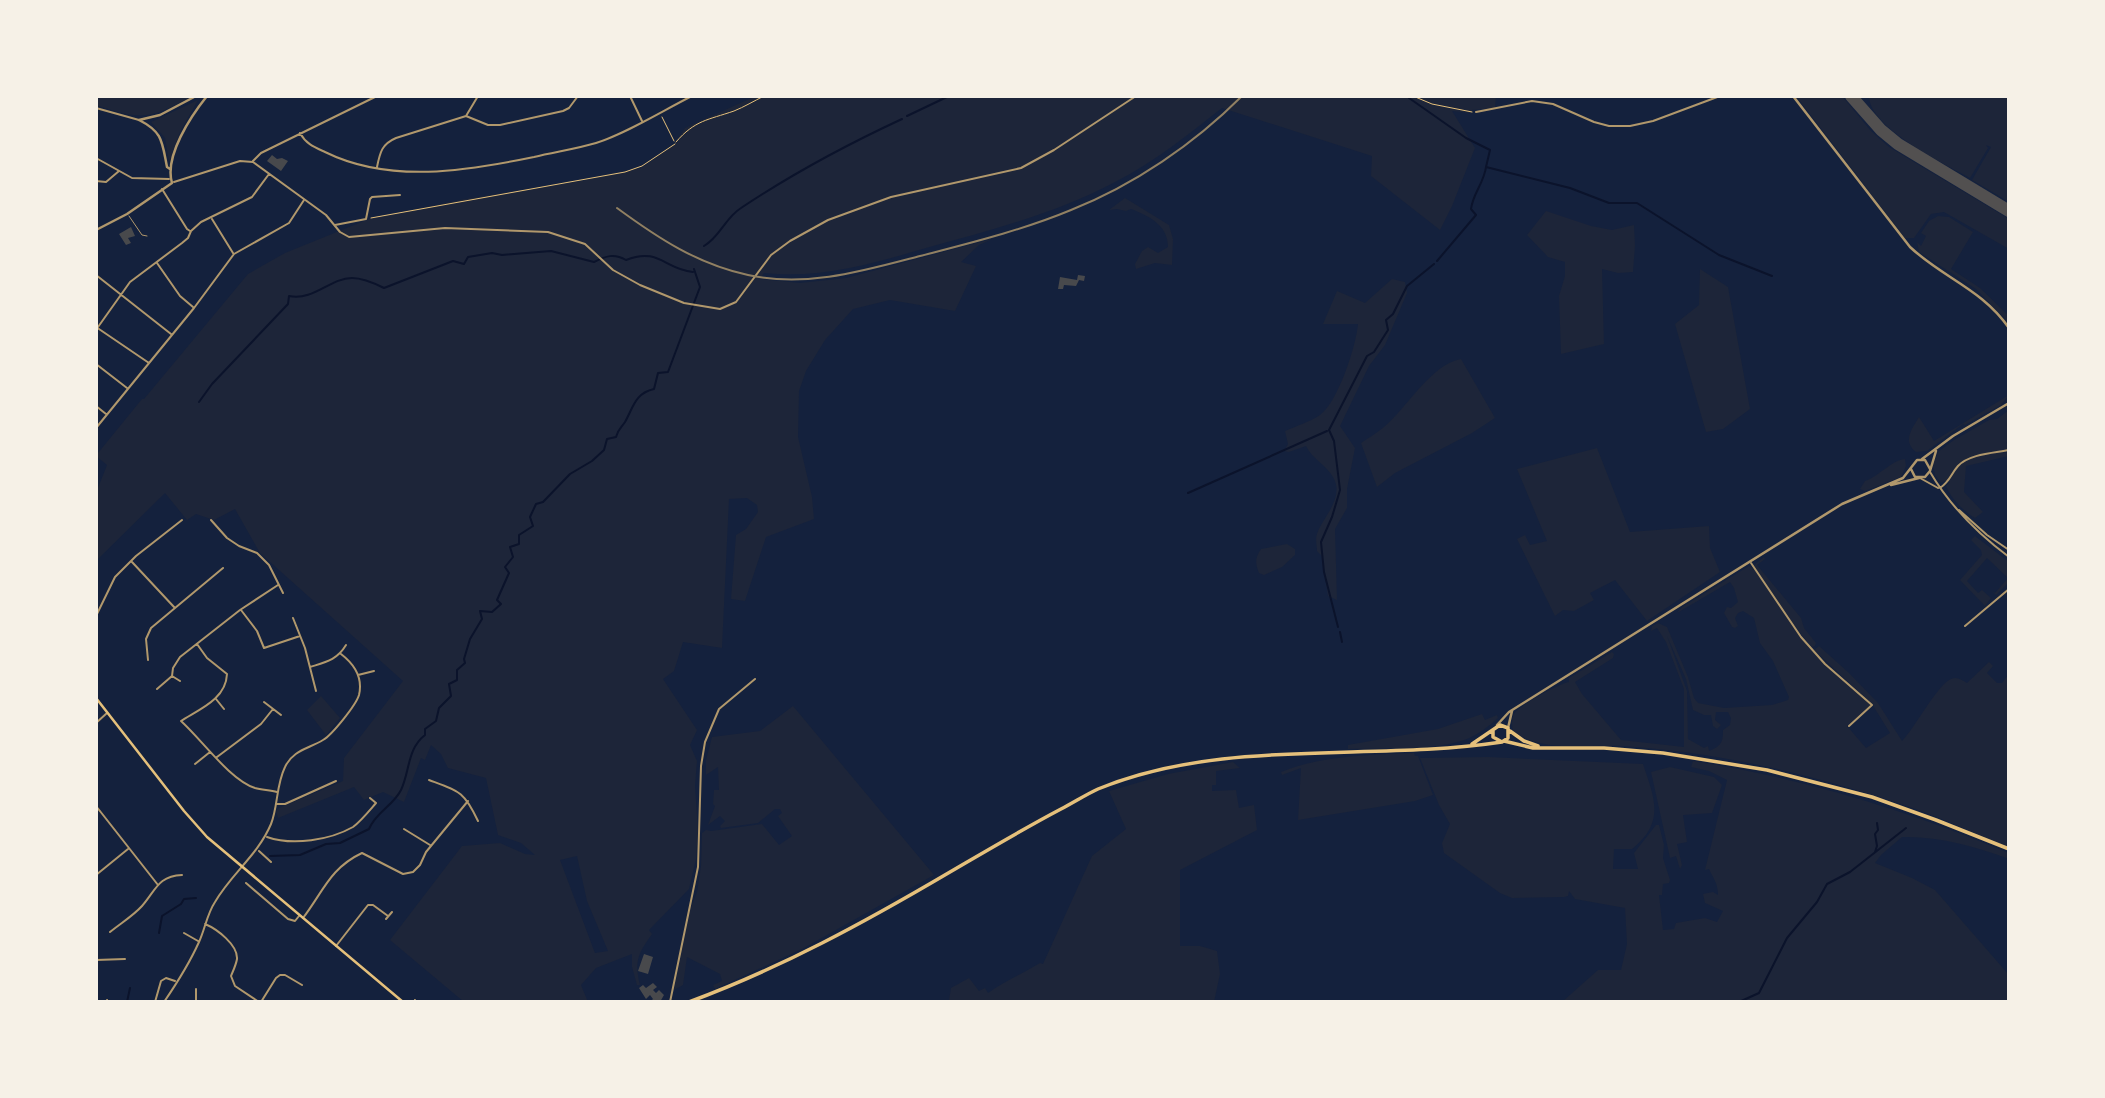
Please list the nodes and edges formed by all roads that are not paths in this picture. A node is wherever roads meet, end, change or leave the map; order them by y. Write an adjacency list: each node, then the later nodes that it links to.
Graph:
1 (196, 96): 14 (street)
2 (207, 96): 20 (street)
3 (377, 96): 16 (street)
4 (478, 96): 13 (street)
5 (578, 96): 13 (street)
6 (631, 96): 15 (street)
7 (692, 96): 15 (street)
8 (1136, 96): 30 (street)
9 (1720, 96): 12 (street)
10 (1793, 96): 40 (street)
11 (96, 108): 14 (street)
12 (1476, 112)
13 (466, 116): 19 (street)
14 (139, 120): 20 (street)
15 (642, 121): 19 (street)
16 (300, 133): 18 (street); 19 (street)
17 (96, 158): 21 (street)
18 (253, 162): 22 (street); 24 (street)
19 (377, 169)
20 (171, 170): 24 (street)
21 (119, 171): 23 (street); 24 (street)
22 (270, 173): 27 (street); 29 (street)
23 (96, 181)
24 (171, 181): 25 (street)
25 (162, 189): 28 (street); 32 (street)
26 (400, 195): 30 (street)
27 (304, 199): 30 (street); 34 (street)
28 (127, 214): 31 (street); 33 (lane)
29 (211, 217): 32 (street); 34 (street)
30 (335, 225)
31 (96, 230)
32 (191, 231): 35 (street)
33 (147, 236)
34 (234, 254): 38 (street)
35 (156, 262): 37 (street); 38 (street)
36 (96, 275): 37 (street)
37 (121, 294): 39 (street); 41 (street)
38 (194, 308): 41 (street)
39 (97, 327): 42 (street)
40 (2009, 328)
41 (172, 335): 42 (street)
42 (149, 363): 44 (street)
43 (96, 364): 44 (street)
44 (128, 389): 47 (street)
45 (2008, 403): 50 (street)
46 (96, 407): 47 (street)
47 (107, 415): 48 (street)
48 (96, 428)
49 (2009, 450): 56 (street)
50 (1936, 451): 51 (street); 53 (street)
51 (1922, 459): 52 (street); 53 (street)
52 (1911, 469): 54 (street); 55 (street)
53 (1930, 470): 54 (street); 56 (street)
54 (1920, 478): 55 (street); 56 (street)
55 (1891, 485): 63 (street)
56 (1939, 488): 57 (street)
57 (1958, 510): 60 (street); 61 (street)
58 (182, 520): 62 (street)
59 (211, 520): 65 (street)
60 (2009, 550)
61 (2009, 557)
62 (131, 561): 68 (street); 70 (street)
63 (1750, 562): 91 (street); 96 (street)
64 (223, 568): 68 (street)
65 (278, 585): 67 (street); 69 (street)
66 (2009, 589): 72 (street)
67 (283, 593)
68 (174, 608): 77 (street)
69 (240, 610): 73 (street); 74 (street)
70 (96, 617)
71 (293, 618): 73 (street)
72 (1965, 626)
73 (300, 636): 78 (street)
74 (197, 644): 80 (street); 87 (street)
75 (346, 645): 76 (street)
76 (341, 654): 78 (street); 81 (street)
77 (148, 660)
78 (309, 667): 85 (street)
79 (373, 671): 81 (street)
80 (173, 676): 83 (street); 84 (street)
81 (358, 676): 107 (street)
82 (755, 679): 142 (street)
83 (180, 681)
84 (157, 688)
85 (316, 691)
86 (96, 698): 92 (main road)
87 (216, 699): 89 (street); 102 (street)
88 (264, 702): 90 (street)
89 (224, 709)
90 (273, 709): 93 (street); 103 (street)
91 (1512, 711): 95 (street); 97 (street)
92 (107, 712): 94 (street); 120 (main road)
93 (281, 715)
94 (96, 723)
95 (1497, 725): 97 (main road); 98 (main road)
96 (1849, 726)
97 (1508, 729): 99 (main road); 101 (main road)
98 (1493, 730): 99 (main road); 100 (main road)
99 (1503, 741): 100 (main road); 101 (main road)
100 (1470, 745): 143 (main road)
101 (1538, 746): 117 (main road)
102 (211, 752): 103 (street); 104 (street)
103 (217, 758): 107 (street)
104 (195, 764)
105 (429, 780): 109 (street)
106 (336, 781): 110 (street)
107 (278, 792): 110 (street)
108 (370, 799): 114 (street)
109 (468, 801): 112 (street); 115 (street)
110 (276, 804): 114 (street)
111 (96, 806): 116 (street)
112 (478, 821)
113 (404, 829): 115 (street)
114 (265, 836): 118 (street)
115 (431, 846): 126 (street)
116 (129, 848): 121 (street); 124 (street)
117 (2009, 849)
118 (257, 850): 119 (street); 120 (street)
119 (271, 862)
120 (243, 868): 126 (main road); 127 (street)
121 (96, 875)
122 (181, 875): 124 (street)
123 (246, 883): 126 (street)
124 (158, 885): 128 (street)
125 (391, 912): 131 (street)
126 (301, 917): 131 (main road)
127 (205, 924): 130 (street); 140 (street)
128 (110, 932)
129 (184, 933): 130 (street)
130 (199, 942): 134 (street)
131 (336, 946): 141 (main road)
132 (125, 959): 133 (street)
133 (96, 960)
134 (177, 982): 137 (street); 138 (street)
135 (302, 985): 140 (street)
136 (196, 989): 139 (street)
137 (155, 1002)
138 (164, 1002)
139 (196, 1002)
140 (260, 1002)
141 (403, 1002)
142 (670, 1002)
143 (689, 1002)

